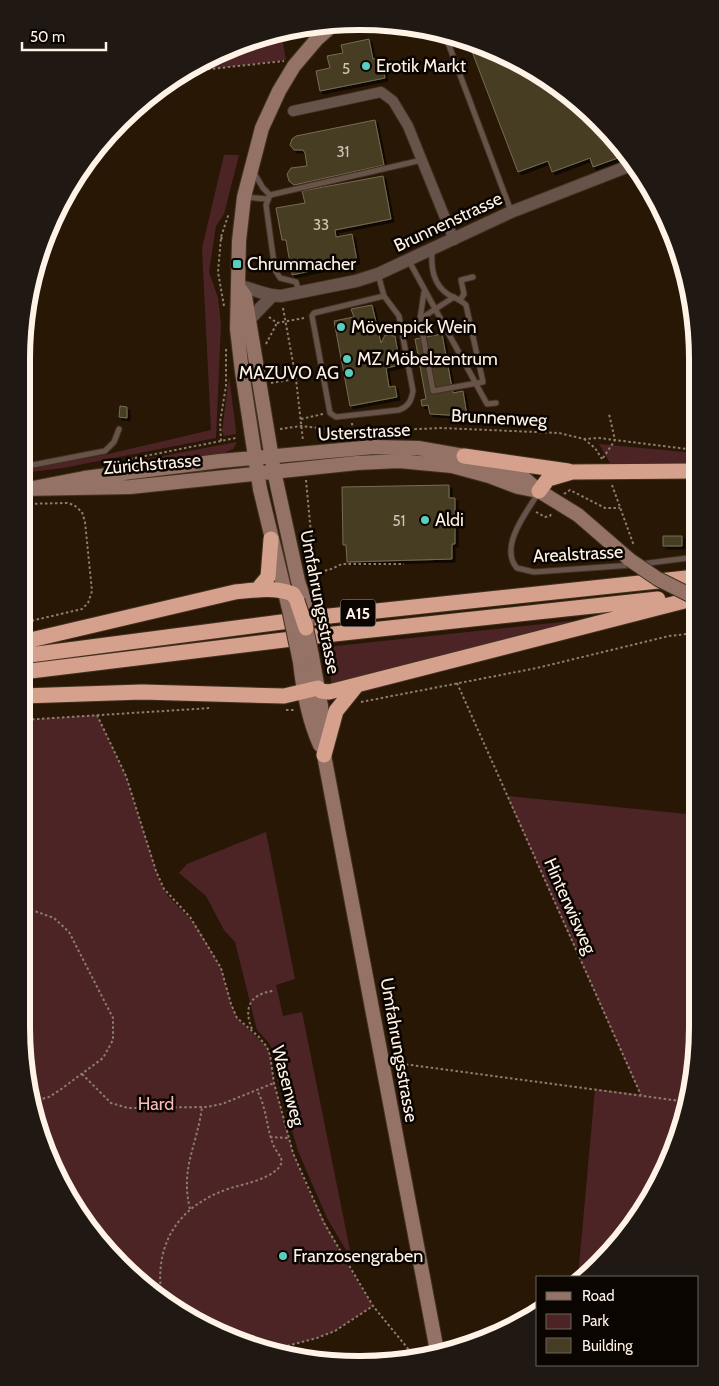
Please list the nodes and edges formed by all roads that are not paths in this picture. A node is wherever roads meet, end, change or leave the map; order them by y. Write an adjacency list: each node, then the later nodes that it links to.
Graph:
1 (325, 32): 5 (main road, Umfahrungsstrasse)
2 (448, 42): 9 (lane)
3 (292, 111): 4 (street)
4 (422, 160): 8 (lane); 10 (street)
5 (251, 166): 7 (main road, Umfahrungsstrasse); 8 (lane)
6 (627, 167): 9 (street, Brunnenstrasse)
7 (244, 197): 8 (lane); 15 (main road, Umfahrungsstrasse)
8 (269, 197): 16 (lane)
9 (511, 212): 10 (street, Brunnenstrasse)
10 (454, 240): 11 (street, Brunnenstrasse)
11 (432, 251): 12 (street, Brunnenstrasse); 20 (lane)
12 (409, 261): 13 (street, Brunnenstrasse); 17 (lane)
13 (378, 274): 16 (street, Brunnenstrasse); 19 (lane)
14 (472, 277): 21 (lane)
15 (238, 286): 18 (street); 24 (main road, Umfahrungsstrasse); 31 (main road, Umfahrungsstrasse)
16 (299, 292): 18 (street, Brunnenstrasse)
17 (424, 292): 22 (lane); 23 (lane)
18 (277, 296): 24 (street)
19 (384, 296): 19 (lane)
20 (454, 297): 21 (lane); 22 (lane)
21 (460, 300): 25 (lane)
22 (434, 310): 23 (lane); 25 (lane)
23 (420, 318): 25 (lane)
24 (249, 320): 29 (main road, Umfahrungsstrasse)
25 (476, 384): 26 (lane)
26 (496, 403)
27 (119, 429): 30 (lane)
28 (464, 456): 29 (main road, Usterstrasse); 33 (highway); 35 (main road, Usterstrasse)
29 (273, 464): 31 (main road, Zürichstrasse); 35 (main road, Usterstrasse); 44 (main road, Umfahrungsstrasse)
30 (30, 466)
31 (256, 466): 34 (main road, Zürichstrasse); 36 (main road, Umfahrungsstrasse)
32 (689, 471): 33 (highway)
33 (572, 472): 35 (highway)
34 (30, 488)
35 (539, 491): 37 (lane, Arealstrasse); 41 (main road, Usterstrasse, bridge)
36 (271, 539): 39 (highway); 40 (main road, Umfahrungsstrasse)
37 (689, 558)
38 (689, 577): 47 (highway, A15)
39 (258, 589): 40 (highway); 46 (highway)
40 (285, 591): 44 (highway)
41 (689, 594)
42 (689, 598): 49 (highway, A15)
43 (689, 599): 50 (highway)
44 (301, 602): 45 (highway, bridge); 48 (main road, Umfahrungsstrasse, bridge)
45 (306, 628): 48 (main road, Umfahrungsstrasse, bridge)
46 (30, 640)
47 (30, 655)
48 (306, 659): 51 (main road, Umfahrungsstrasse)
49 (30, 671)
50 (356, 685): 51 (highway); 53 (highway)
51 (311, 690): 52 (highway); 53 (main road, Umfahrungsstrasse); 53 (main road, Umfahrungsstrasse)
52 (30, 696)
53 (324, 755): 54 (main road, Umfahrungsstrasse)
54 (436, 1347)

